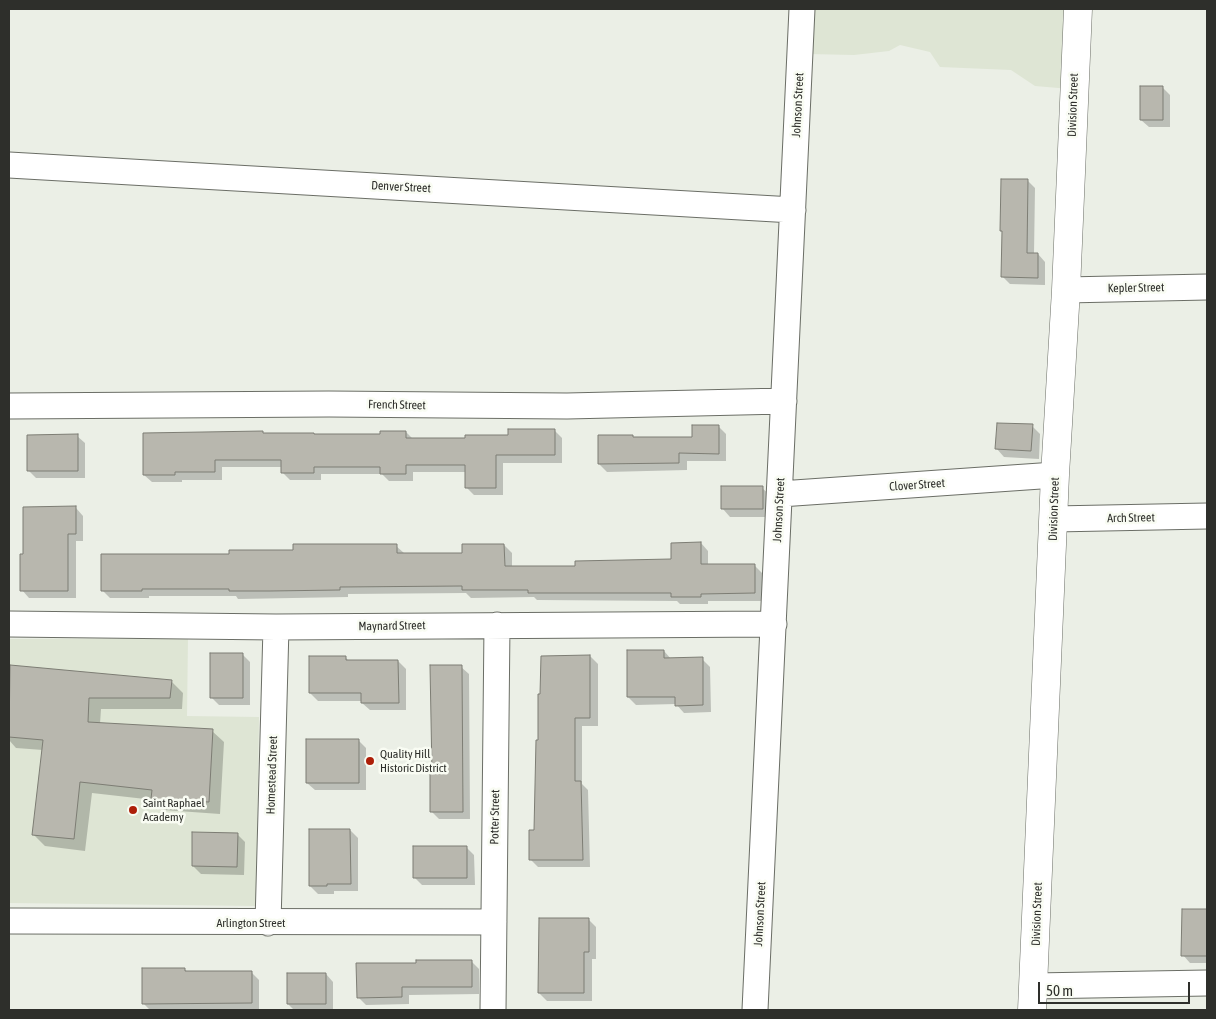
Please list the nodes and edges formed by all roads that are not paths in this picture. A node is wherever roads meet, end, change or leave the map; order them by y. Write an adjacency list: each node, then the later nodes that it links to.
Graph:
1 (802, 9): 4 (street, Johnson Street)
2 (1078, 9): 6 (main road, Division Street)
3 (9, 166): 4 (street, Denver Street)
4 (793, 210): 7 (street, Johnson Street)
5 (1207, 287): 6 (street, Kepler Street)
6 (1066, 290): 9 (main road, Division Street)
7 (784, 401): 8 (street, French Street); 10 (street, Johnson Street)
8 (9, 406)
9 (1055, 475): 10 (street, Clover Street); 12 (main road, Division Street)
10 (780, 494): 14 (street, Johnson Street)
11 (1207, 516): 12 (street, Arch Street)
12 (1054, 519): 21 (main road, Division Street)
13 (9, 624): 16 (street, Maynard Street)
14 (774, 624): 15 (street, Maynard Street); 23 (street, Johnson Street)
15 (497, 625): 16 (street, Maynard Street); 18 (street, Potter Street)
16 (276, 627): 19 (street, Homestead Street)
17 (9, 921): 19 (street, Arlington Street)
18 (494, 922): 19 (street, Arlington Street); 22 (street, Potter Street)
19 (268, 923)
20 (1207, 984): 21 (street)
21 (1033, 998)
22 (493, 1010)
23 (755, 1010)

